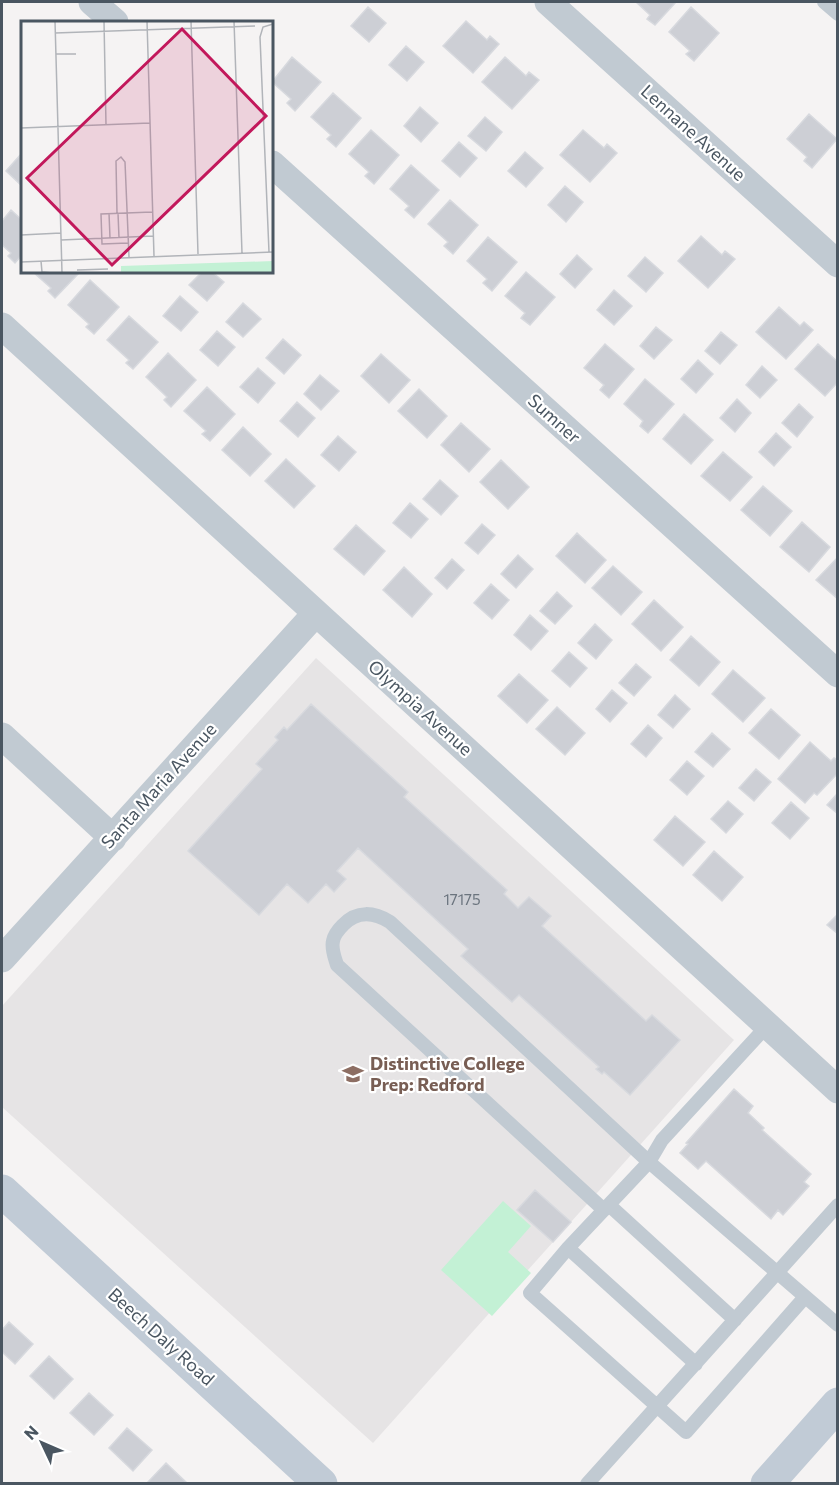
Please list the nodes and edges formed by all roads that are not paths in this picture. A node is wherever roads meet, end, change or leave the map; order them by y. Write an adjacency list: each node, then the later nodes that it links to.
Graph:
1 (92, 2): 5 (street)
2 (548, 2): 7 (street, Lennane Avenue)
3 (824, 2): 4 (lane)
4 (837, 14)
5 (114, 21)
6 (273, 165): 10 (street, Sumner)
7 (837, 264)
8 (2, 326): 9 (street, Olympia Avenue)
9 (316, 613): 12 (street, Santa Maria Avenue); 14 (street, Olympia Avenue)
10 (837, 674)
11 (2, 736): 12 (street)
12 (112, 838): 13 (street, Santa Maria Avenue)
13 (2, 959)
14 (767, 1026): 15 (street, Olympia Avenue); 16 (lane)
15 (837, 1090)
16 (649, 1162): 19 (lane); 19 (lane); 21 (lane)
17 (2, 1191): 28 (main road, Beech Daly Road)
18 (837, 1205): 21 (lane)
19 (606, 1208): 20 (lane); 23 (lane)
20 (568, 1248): 25 (lane); 27 (lane)
21 (777, 1273): 22 (lane); 23 (lane)
22 (805, 1297): 24 (lane); 27 (lane)
23 (735, 1320): 25 (lane)
24 (837, 1325)
25 (696, 1364): 27 (lane)
26 (837, 1404): 30 (main road)
27 (656, 1407): 29 (lane)
28 (321, 1484)
29 (588, 1484)
30 (767, 1484)

